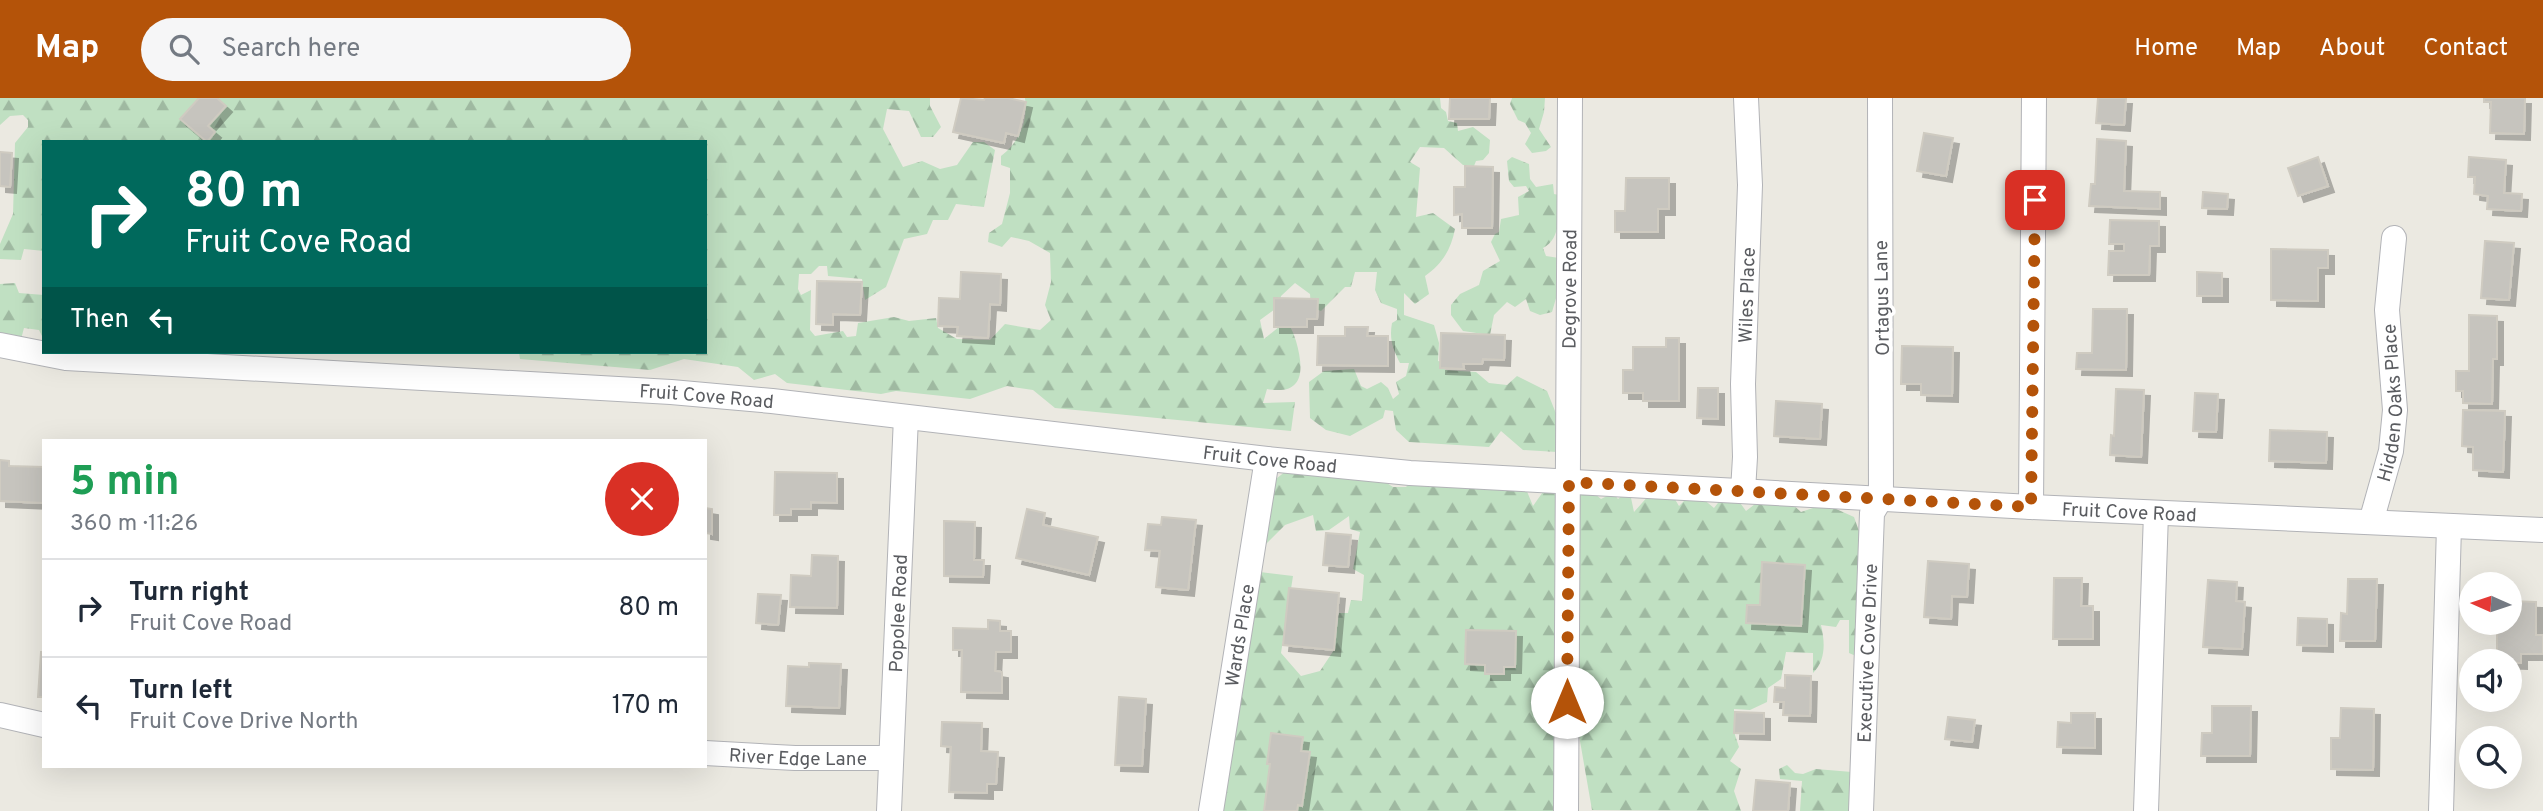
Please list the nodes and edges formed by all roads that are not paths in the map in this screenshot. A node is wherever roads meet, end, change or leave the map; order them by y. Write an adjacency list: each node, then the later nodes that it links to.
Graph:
1 (1570, 98): 11 (street, Degrove Road)
2 (1746, 98): 12 (street, Wiles Place)
3 (1881, 98): 13 (street, Ortagus Lane)
4 (2035, 98): 14 (street)
5 (2394, 238): 16 (street, Hidden Oaks Place)
6 (0, 345): 7 (street, Fruit Cove Road)
7 (42, 353)
8 (46, 354): 9 (street, Fruit Cove Road)
9 (906, 417): 10 (street, Fruit Cove Road); 22 (street, Popolee Road)
10 (1267, 459): 11 (street, Fruit Cove Road); 24 (street, Wards Place)
11 (1569, 482): 12 (street, Fruit Cove Road); 25 (street, Degrove Road)
12 (1742, 491): 13 (street, Fruit Cove Road)
13 (1881, 498): 14 (street, Fruit Cove Road); 26 (street, Executive Cove Drive)
14 (2031, 507): 15 (street, Fruit Cove Road)
15 (2155, 513): 16 (street, Fruit Cove Road); 27 (street)
16 (2371, 522): 17 (street, Fruit Cove Road)
17 (2449, 526): 18 (street, Fruit Cove Road); 28 (street)
18 (2543, 530)
19 (0, 715): 20 (street)
20 (42, 725)
21 (707, 753): 22 (street, River Edge Lane)
22 (891, 758): 23 (street, Popolee Road)
23 (889, 811)
24 (1211, 811)
25 (1566, 811)
26 (1861, 811)
27 (2146, 811)
28 (2441, 811)

